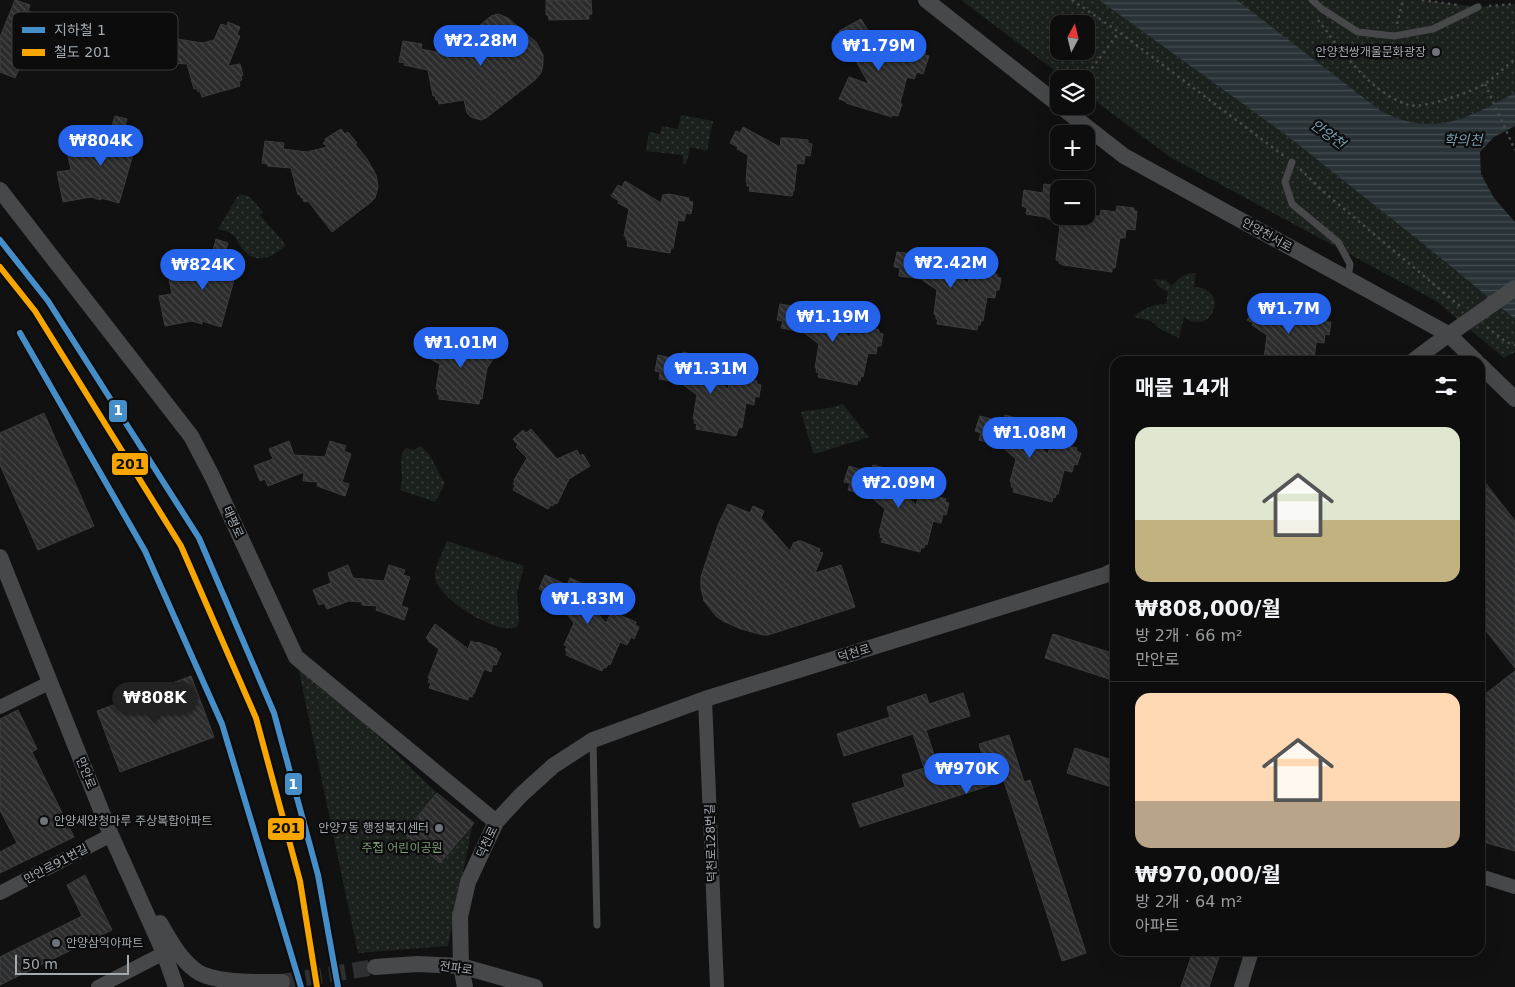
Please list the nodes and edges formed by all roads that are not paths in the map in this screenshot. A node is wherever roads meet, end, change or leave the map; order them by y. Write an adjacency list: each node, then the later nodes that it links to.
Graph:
1 (926, 0): 4 (street, 안양천서로)
2 (1312, 0): 3 (lane)
3 (1478, 7)
4 (1050, 98)
5 (1072, 115): 8 (street, 안양천서로)
6 (1292, 162): 8 (lane)
7 (0, 190): 21 (street, 태평로)
8 (1348, 280): 10 (street, 안양천서로)
9 (1515, 288): 10 (street)
10 (1448, 334): 11 (street); 12 (street, 안양천서로)
11 (1419, 356)
12 (1471, 356)
13 (1485, 370): 14 (street)
14 (1515, 399)
15 (1, 563): 17 (street, 만안로)
16 (1110, 572): 18 (street, 덕천로)
17 (49, 683): 19 (street); 22 (street, 만안로)
18 (705, 699): 20 (street, 덕천로); 37 (street, 덕천로128번길)
19 (0, 707)
20 (593, 740): 21 (street, 덕천로); 27 (lane)
21 (496, 822): 30 (street, 덕천로)
22 (112, 835): 25 (street, 만안로91번길); 26 (street, 만안로)
23 (1485, 877): 24 (street)
24 (1515, 886)
25 (0, 893)
26 (138, 897): 28 (street, 만안로); 34 (street)
27 (597, 925)
28 (164, 954): 32 (street); 33 (street, 만안로)
29 (1250, 956): 38 (street)
30 (462, 966): 31 (street, 전파로); 35 (street, 덕천로); 36 (street, 전파로)
31 (375, 967)
32 (98, 987)
33 (176, 987)
34 (273, 987)
35 (465, 987)
36 (534, 987)
37 (716, 987)
38 (1241, 987)

